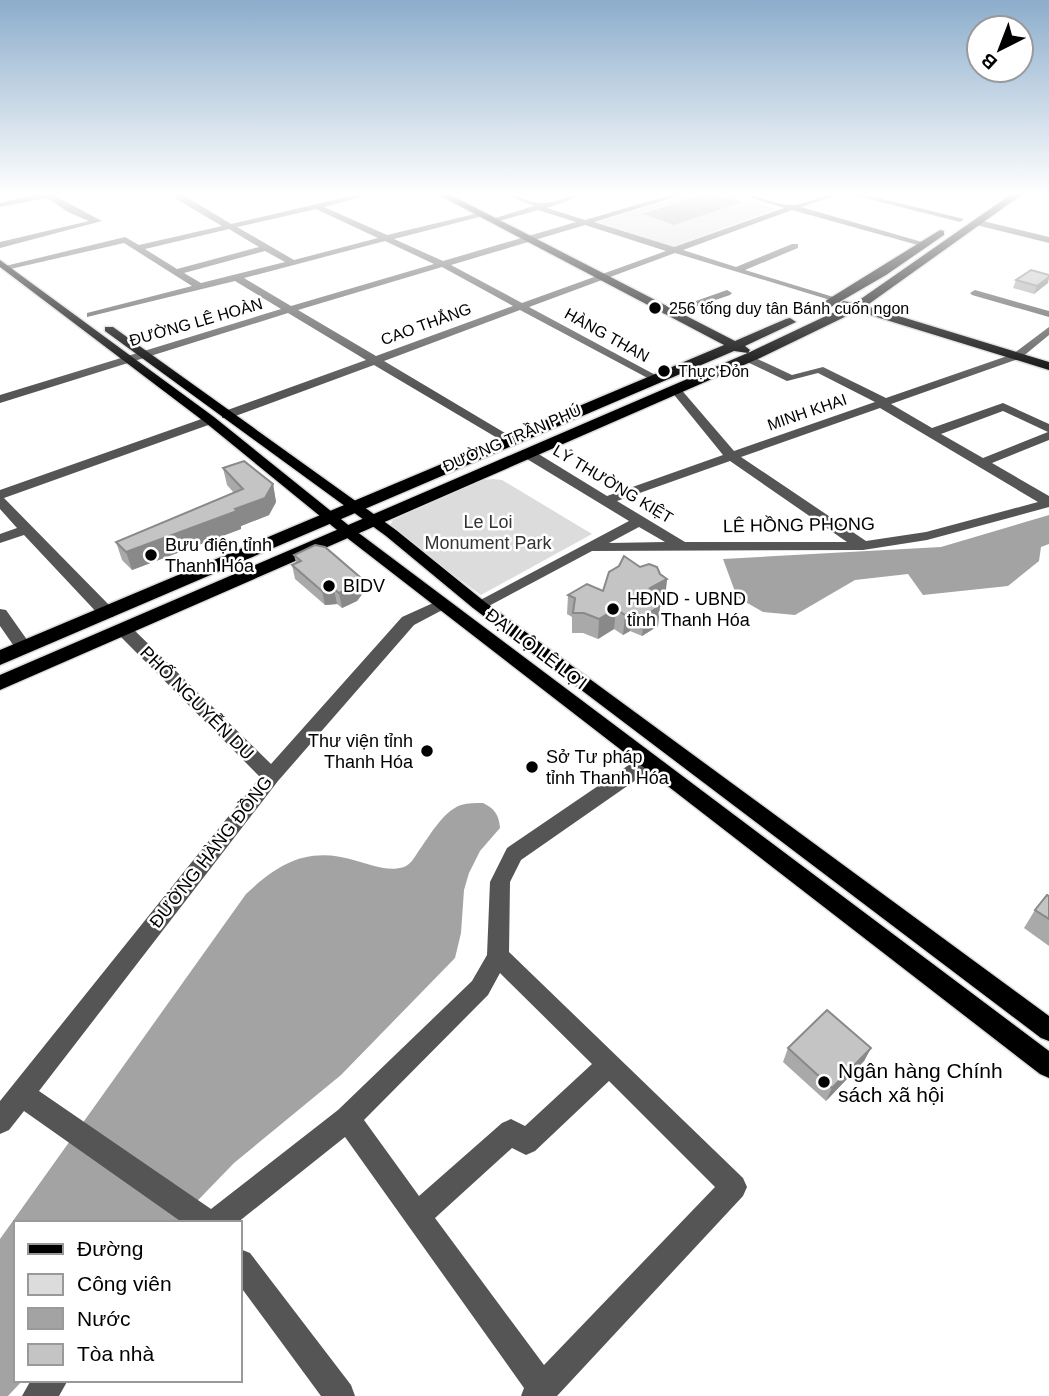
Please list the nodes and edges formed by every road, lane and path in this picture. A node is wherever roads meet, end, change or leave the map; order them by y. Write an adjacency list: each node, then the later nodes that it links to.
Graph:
1 (40, 258): 15 (street)
2 (153, 258): 18 (street)
3 (227, 258): 18 (street)
4 (284, 258): 14 (street)
5 (312, 258): 14 (street)
6 (428, 258): 16 (street, HÀNG THAN)
7 (466, 258): 16 (street, ĐƯỜNG LÊ HOÀN)
8 (564, 258): 20 (highway)
9 (658, 258): 20 (street, CAO THẮNG)
10 (699, 258): 17 (street)
11 (765, 258): 17 (street)
12 (903, 258): 24 (highway, ĐƯỜNG TRẦN PHÚ)
13 (929, 258): 26 (highway, ĐƯỜNG TRẦN PHÚ)
14 (293, 263): 19 (street)
15 (8, 265): 30 (main road, ĐẠI LỘ LÊ LỢI); 35 (main road, ĐẠI LỘ LÊ LỢI)
16 (444, 265): 25 (street, HÀNG THAN); 27 (street, ĐƯỜNG LÊ HOÀN)
17 (736, 270): 24 (street)
18 (175, 272): 21 (street)
19 (237, 278): 21 (street); 27 (street)
20 (603, 279): 25 (street, CAO THẮNG); 28 (highway)
21 (200, 287): 30 (street)
22 (727, 293): 28 (street)
23 (975, 293): 29 (street)
24 (836, 301): 26 (highway); 33 (highway, ĐƯỜNG TRẦN PHÚ)
25 (524, 307): 36 (street, CAO THẮNG); 38 (street, HÀNG THAN)
26 (856, 307): 33 (highway, ĐƯỜNG TRẦN PHÚ); 34 (highway)
27 (290, 311): 32 (street, ĐƯỜNG LÊ HOÀN); 36 (street)
28 (667, 313): 33 (highway)
29 (1049, 314)
30 (91, 315): 32 (main road, ĐẠI LỘ LÊ LỢI)
31 (1049, 330): 34 (street, MINH KHAI)
32 (142, 353): 35 (street, ĐƯỜNG LÊ HOÀN); 42 (main road, ĐẠI LỘ LÊ LỢI)
33 (746, 353): 38 (highway, ĐƯỜNG TRẦN PHÚ); 39 (highway, ĐƯỜNG TRẦN PHÚ); 41 (street)
34 (1017, 356): 37 (highway); 41 (street, MINH KHAI)
35 (128, 358): 40 (street, ĐƯỜNG LÊ HOÀN); 43 (main road, ĐẠI LỘ LÊ LỢI)
36 (375, 362): 42 (street, CAO THẮNG); 47 (street)
37 (1049, 366)
38 (657, 380): 39 (highway); 47 (highway, ĐƯỜNG TRẦN PHÚ)
39 (675, 389): 48 (highway, ĐƯỜNG TRẦN PHÚ); 49 (street)
40 (0, 399)
41 (884, 404): 45 (street); 49 (street, MINH KHAI)
42 (226, 415): 55 (main road, ĐẠI LỘ LÊ LỢI)
43 (210, 421): 51 (street); 57 (main road, ĐẠI LỘ LÊ LỢI)
44 (1049, 429): 45 (street)
45 (931, 433): 50 (street)
46 (1049, 436): 50 (street)
47 (511, 442): 55 (highway, ĐƯỜNG TRẦN PHÚ)
48 (527, 453): 52 (street, LÝ THƯỜNG KIỆT); 58 (highway, ĐƯỜNG TRẦN PHÚ)
49 (732, 457): 52 (street, MINH KHAI); 64 (street)
50 (983, 462): 54 (street)
51 (0, 495)
52 (608, 500): 59 (street, LÝ THƯỜNG KIỆT)
53 (0, 501): 61 (street)
54 (1049, 502): 56 (street, LÊ HỒNG PHONG)
55 (355, 507): 57 (highway, ĐƯỜNG TRẦN PHÚ); 58 (main road, ĐẠI LỘ LÊ LỢI)
56 (1027, 509): 60 (street); 64 (street, LÊ HỒNG PHONG)
57 (330, 518): 62 (main road, ĐẠI LỘ LÊ LỢI); 69 (highway, ĐƯỜNG TRẦN PHÚ)
58 (373, 520): 62 (highway, ĐƯỜNG TRẦN PHÚ); 68 (main road, ĐẠI LỘ LÊ LỢI)
59 (641, 520): 65 (street, LÝ THƯỜNG KIỆT); 66 (street)
60 (1049, 520)
61 (27, 529): 63 (street); 69 (street)
62 (347, 531): 67 (main road, ĐẠI LỘ LÊ LỢI); 71 (highway, ĐƯỜNG TRẦN PHÚ)
63 (0, 539)
64 (863, 545): 65 (street, LÊ HỒNG PHONG)
65 (681, 546): 66 (street, LÊ HỒNG PHONG)
66 (588, 547): 68 (street)
67 (442, 604): 75 (main road, ĐẠI LỘ LÊ LỢI); 76 (street, ĐƯỜNG HÀNG ĐỒNG)
68 (479, 605): 77 (main road, ĐẠI LỘ LÊ LỢI)
69 (107, 613): 72 (highway, ĐƯỜNG TRẦN PHÚ)
70 (0, 614): 72 (street)
71 (123, 629): 74 (highway, ĐƯỜNG TRẦN PHÚ); 76 (street, PHỐ NGUYỄN DU)
72 (24, 648): 73 (highway, ĐƯỜNG TRẦN PHÚ)
73 (0, 658)
74 (0, 683)
75 (649, 761): 78 (main road, ĐẠI LỘ LÊ LỢI); 79 (street)
76 (271, 776): 83 (street, ĐƯỜNG HÀNG ĐỒNG)
77 (771, 823): 78 (main road); 80 (main road, ĐẠI LỘ LÊ LỢI)
78 (752, 840): 82 (main road, ĐẠI LỘ LÊ LỢI)
79 (498, 956): 81 (street); 84 (street)
80 (1049, 1030)
81 (609, 1065): 86 (street); 91 (street)
82 (1049, 1066)
83 (21, 1094): 85 (street, ĐƯỜNG HÀNG ĐỒNG); 87 (street)
84 (347, 1119): 86 (street); 88 (street)
85 (0, 1121)
86 (417, 1216): 91 (street)
87 (204, 1221)
88 (218, 1221)
89 (242, 1266): 93 (street)
90 (51, 1382): 92 (street)
91 (540, 1393)
92 (37, 1396)
93 (340, 1396)

